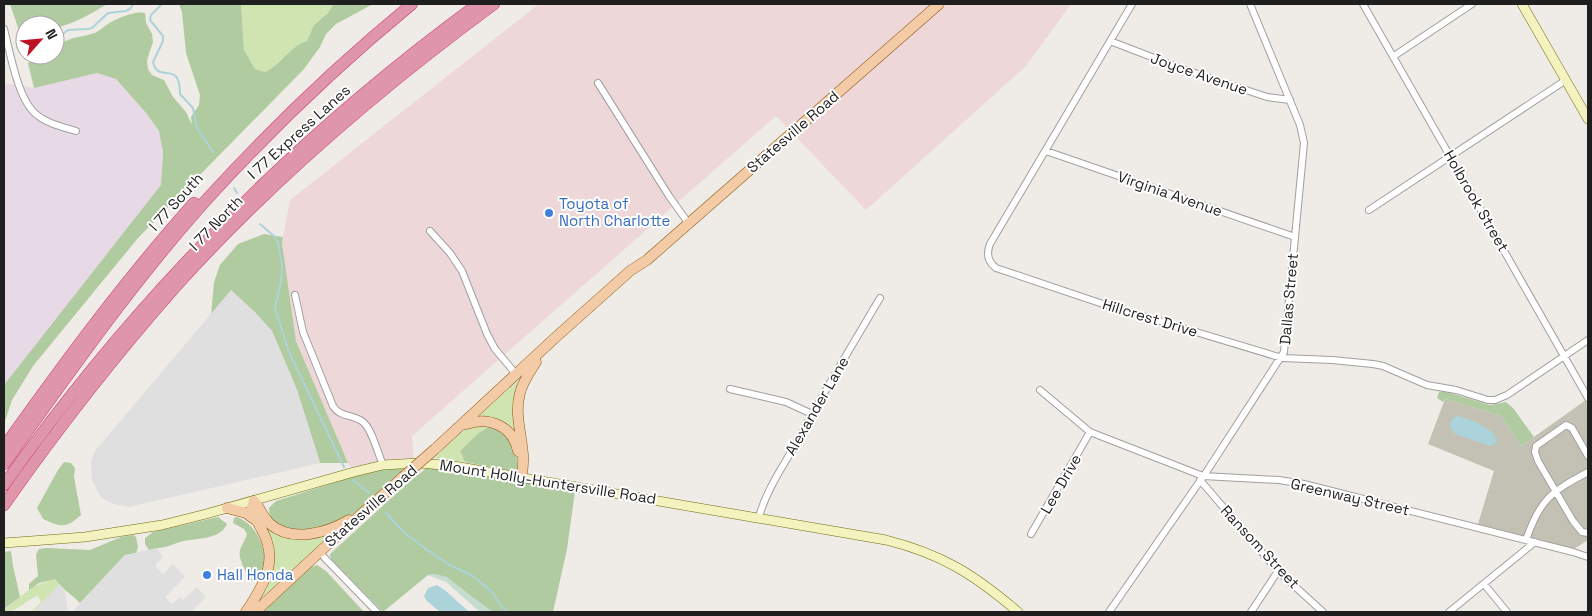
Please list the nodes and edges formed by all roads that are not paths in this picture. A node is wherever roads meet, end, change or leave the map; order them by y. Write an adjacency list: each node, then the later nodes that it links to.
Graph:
1 (400, 4): 40 (highway, I 77 South)
2 (412, 4): 42 (highway, I 77 Express Lanes)
3 (478, 4): 47 (highway, I 77 Express Lanes)
4 (494, 4): 51 (highway, I 77 North)
5 (939, 4): 22 (main road, Statesville Road)
6 (1132, 4): 12 (street, Hillcrest Drive)
7 (1250, 4): 16 (street, Dallas Street)
8 (1363, 4): 13 (street, Holbrook Street)
9 (1472, 4): 13 (street)
10 (1522, 4): 14 (main road)
11 (4, 29): 18 (street)
12 (1110, 42): 16 (street, Joyce Avenue); 19 (street, Hillcrest Drive)
13 (1394, 56): 20 (street, Holbrook Street)
14 (1566, 80): 17 (main road); 20 (street)
15 (598, 83): 22 (street)
16 (1290, 100): 24 (street, Dallas Street)
17 (1588, 119)
18 (76, 131)
19 (1046, 151): 24 (street, Virginia Avenue); 30 (street, Hillcrest Drive)
20 (1450, 156): 21 (street); 29 (street, Holbrook Street)
21 (1369, 210)
22 (689, 224): 25 (main road, Statesville Road)
23 (430, 231): 32 (street)
24 (1295, 237): 30 (street, Dallas Street)
25 (647, 260): 31 (main road, Statesville Road); 32 (main road, Statesville Road)
26 (295, 295): 43 (street)
27 (880, 298): 37 (street, Alexander Lane)
28 (1588, 340): 29 (street, Hillcrest Drive)
29 (1565, 356): 30 (street, Hillcrest Drive); 35 (street, Holbrook Street)
30 (1282, 358): 46 (street, Dallas Street)
31 (536, 362): 36 (main road, Statesville Road); 45 (main road)
32 (516, 374): 36 (main road, Statesville Road)
33 (730, 389): 37 (street)
34 (1040, 390): 39 (street, Greenway Street)
35 (1588, 398)
36 (489, 401): 38 (main road, Statesville Road)
37 (812, 414): 53 (street, Alexander Lane)
38 (463, 425): 45 (main road); 50 (main road, Statesville Road, bridge)
39 (1090, 432): 46 (street, Greenway Street); 56 (street, Lee Drive)
40 (4, 447)
41 (1588, 456): 48 (street)
42 (4, 464)
43 (383, 465): 45 (main road, Mount Holly-Huntersville Road); 49 (main road, Mount Holly-Huntersville Road)
44 (1588, 472): 48 (street)
45 (521, 477): 53 (main road, Mount Holly-Huntersville Road)
46 (1202, 478): 57 (street, Greenway Street); 62 (street, Ransom Street); 68 (street, Dallas Street)
47 (4, 485)
48 (1556, 491): 55 (street); 57 (street)
49 (254, 501): 50 (main road); 52 (main road, Mount Holly-Huntersville Road); 54 (main road)
50 (372, 504): 60 (main road, Statesville Road)
51 (4, 505)
52 (227, 508): 54 (main road); 59 (main road, Mount Holly-Huntersville Road)
53 (759, 517): 67 (main road, Mount Holly-Huntersville Road)
54 (257, 522): 64 (main road)
55 (1588, 533)
56 (1031, 534)
57 (1526, 540): 58 (street, Greenway Street)
58 (1535, 542): 61 (street, Greenway Street); 63 (street)
59 (4, 543)
60 (319, 552): 65 (main road, Statesville Road); 66 (street)
61 (1588, 557)
62 (1278, 571): 69 (street); 70 (street, Ransom Street)
63 (1484, 584): 71 (street); 72 (street)
64 (246, 612)
65 (255, 612)
66 (377, 612)
67 (1018, 612)
68 (1109, 612)
69 (1251, 612)
70 (1323, 612)
71 (1449, 612)
72 (1507, 612)

